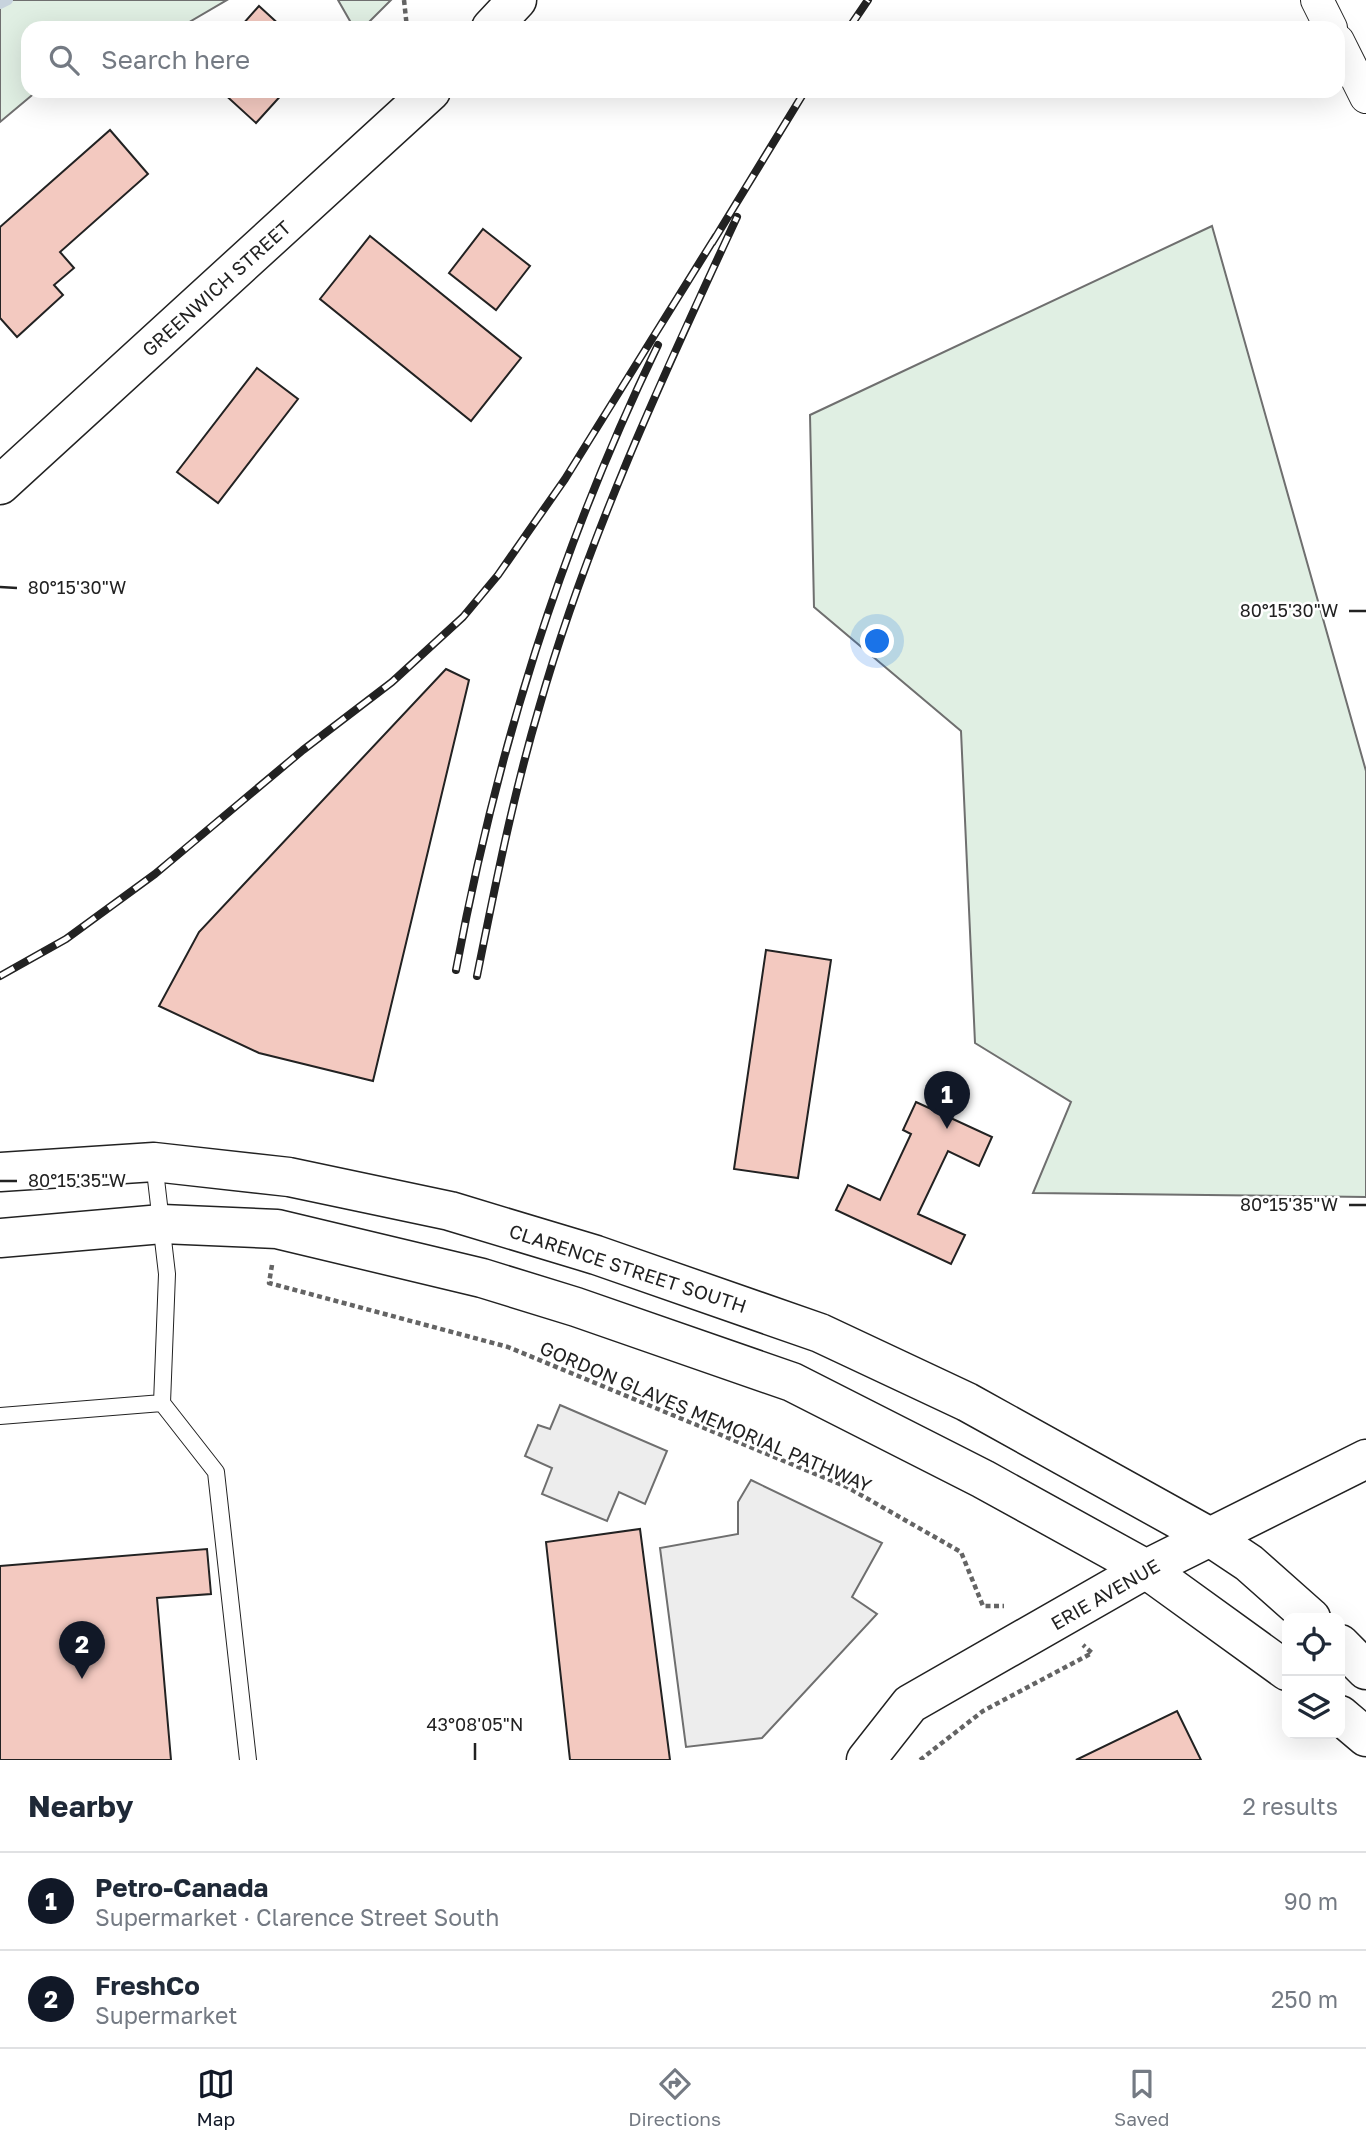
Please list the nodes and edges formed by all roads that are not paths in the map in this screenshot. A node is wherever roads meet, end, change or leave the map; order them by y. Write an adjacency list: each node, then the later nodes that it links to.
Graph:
1 (517, 0): 3 (main road)
2 (1318, 0): 4 (street)
3 (498, 21)
4 (1328, 21)
5 (1345, 55): 6 (street)
6 (1366, 97)
7 (423, 98): 8 (main road, GREENWICH STREET)
8 (0, 485)
9 (154, 1162): 10 (main road, CLARENCE STREET SOUTH); 11 (lane); 16 (main road, CLARENCE STREET SOUTH)
10 (0, 1172)
11 (162, 1224): 12 (main road); 13 (lane); 17 (main road)
12 (0, 1238)
13 (162, 1404): 14 (lane); 24 (lane)
14 (0, 1416)
15 (1366, 1459): 16 (main road, ERIE AVENUE)
16 (1210, 1537): 17 (main road, ERIE AVENUE); 18 (main road, CLARENCE STREET SOUTH)
17 (1146, 1569): 20 (main road); 25 (main road, ERIE AVENUE)
18 (1305, 1613)
19 (1345, 1649): 21 (main road)
20 (1282, 1667)
21 (1366, 1670)
22 (1345, 1719): 23 (main road)
23 (1366, 1737)
24 (248, 1760)
25 (866, 1760)

